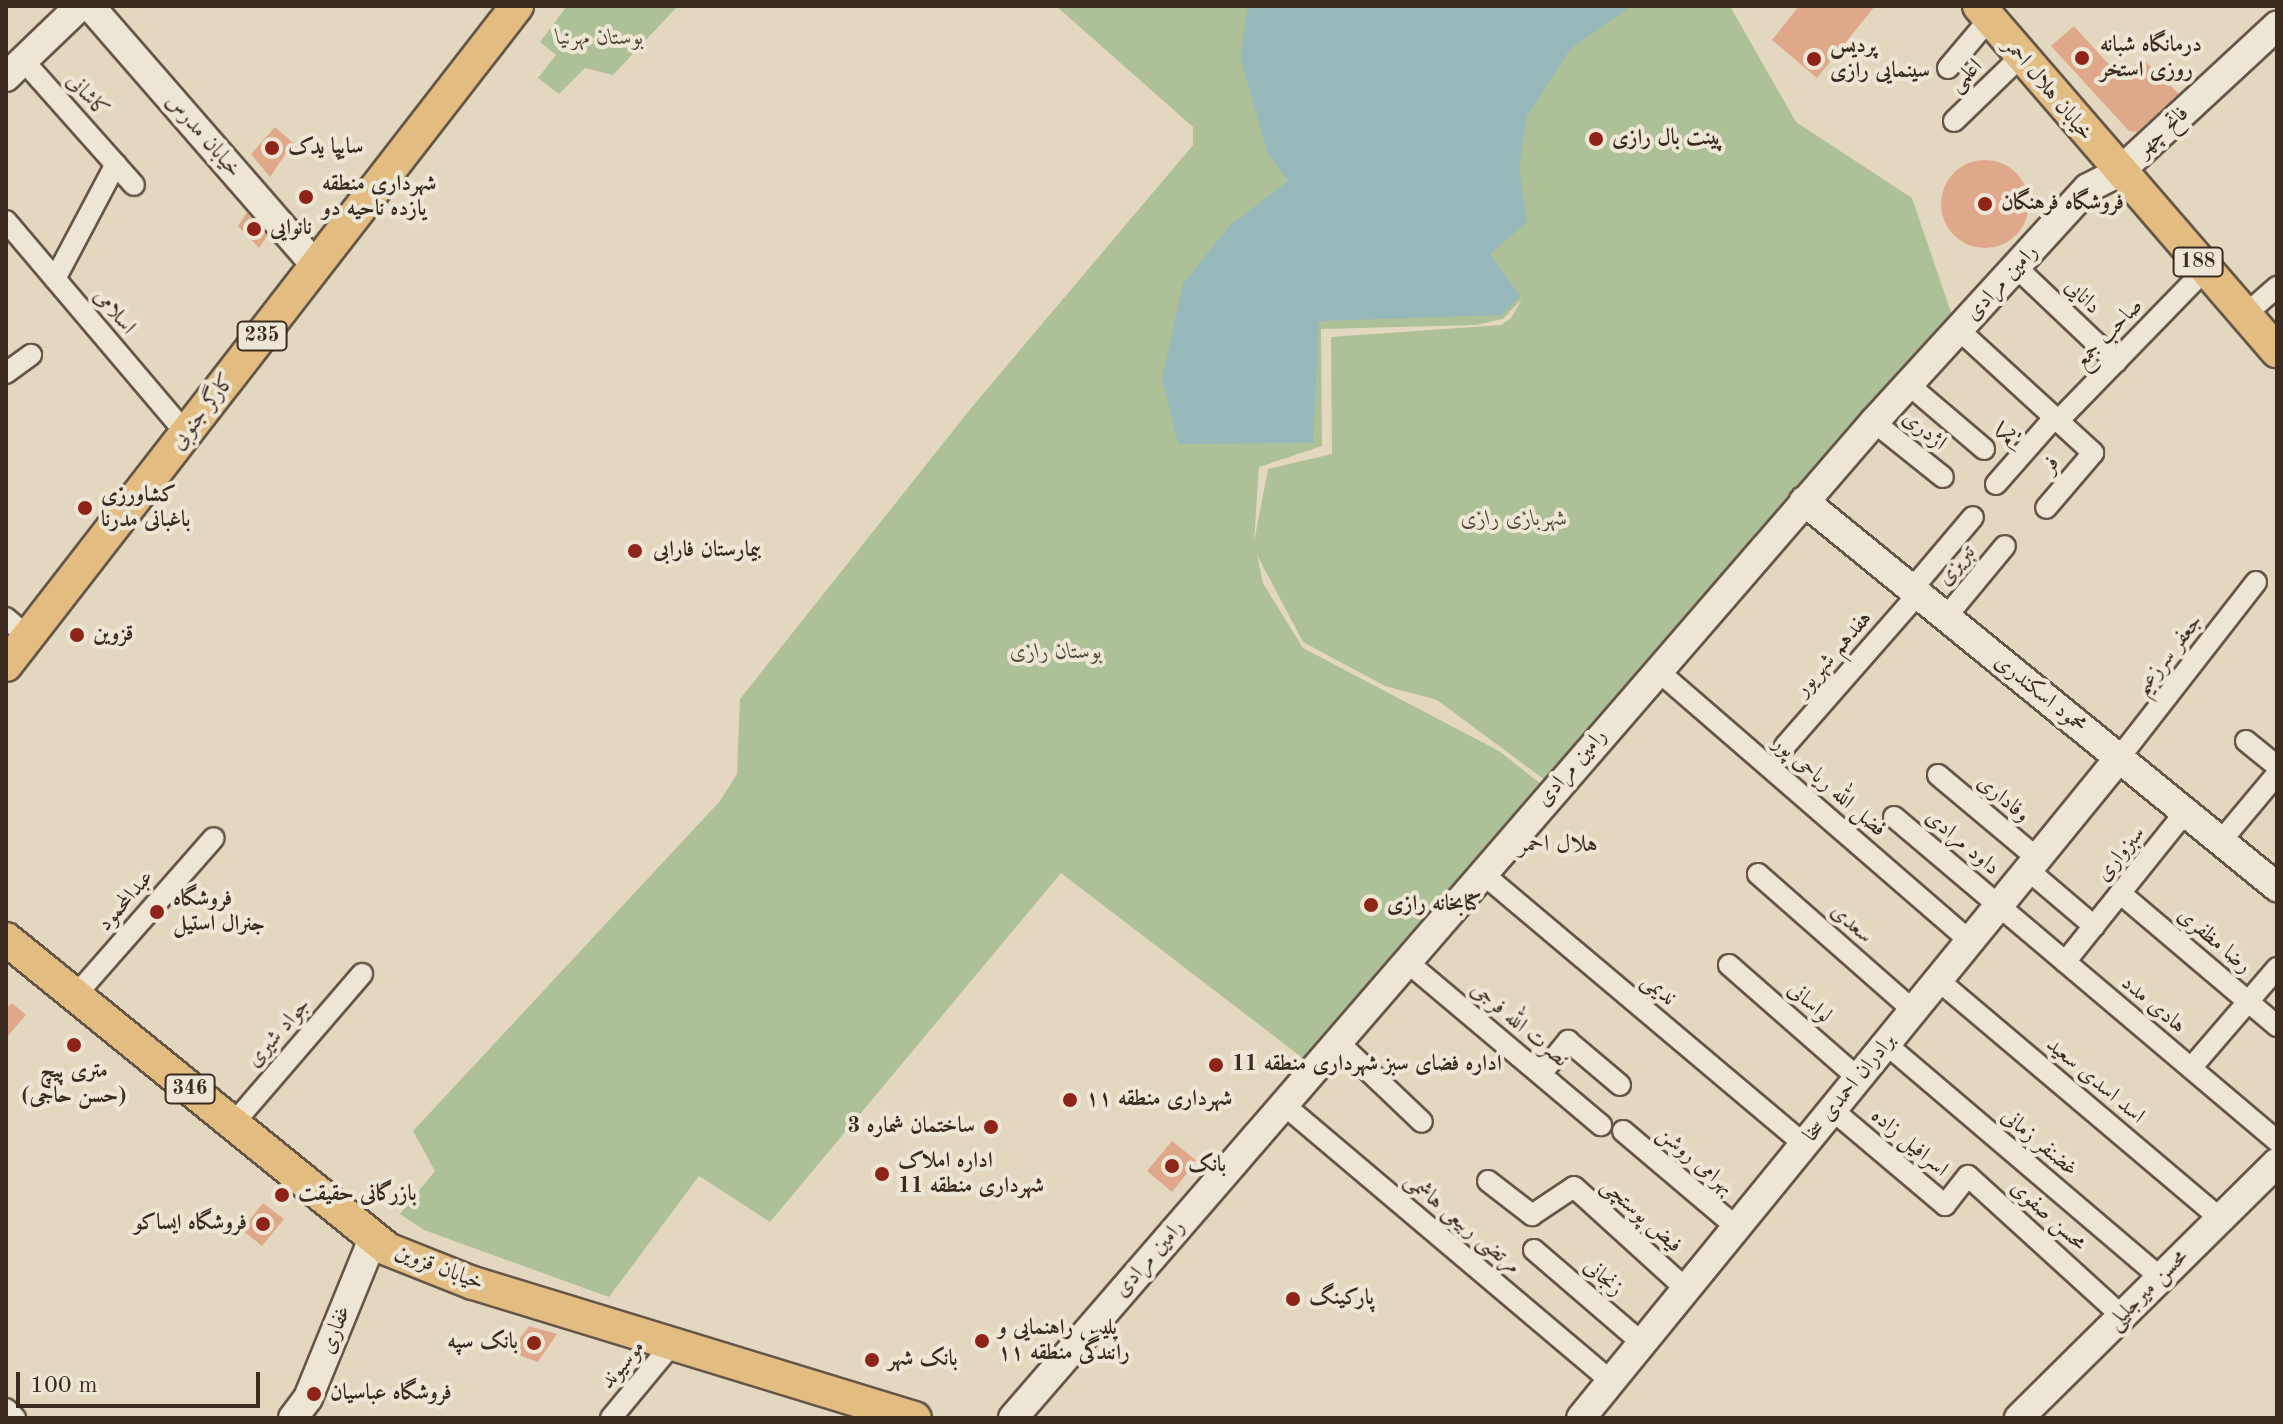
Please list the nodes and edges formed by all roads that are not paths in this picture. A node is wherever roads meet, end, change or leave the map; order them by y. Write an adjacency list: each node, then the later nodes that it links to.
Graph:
1 (80, 6): 7 (street)
2 (90, 6): 14 (street, خیابان مدرس)
3 (509, 9): 14 (main road, کارگر جنوبی / 235)
4 (1984, 14): 8 (street); 11 (main road, خیابان هلال احمر / 188)
5 (2277, 26): 11 (street, فاتح چهر)
6 (2011, 66): 9 (street, اعلمی)
7 (15, 68): 10 (street, کاشانی)
8 (1948, 68)
9 (1954, 121)
10 (116, 164): 12 (street, کاشانی); 16 (street)
11 (2118, 173): 15 (street, رامین مرادی); 19 (main road, 188)
12 (134, 185)
13 (6, 221): 16 (street, اسلامی)
14 (316, 266): 28 (main road, کارگر جنوبی / 235)
15 (2016, 267): 20 (street, رامین مرادی); 23 (street, دانایی)
16 (55, 279): 28 (street, اسلامی)
17 (2195, 280): 23 (street, صاحب جمع)
18 (2277, 287): 19 (street)
19 (2245, 315): 21 (main road, 188)
20 (1959, 330): 25 (street, رامین مرادی); 26 (street)
21 (2277, 351)
22 (31, 355): 24 (street)
23 (2116, 362): 26 (street, صاحب جمع)
24 (6, 373)
25 (1908, 384): 27 (street, رامین مرادی); 29 (street)
26 (2055, 420): 31 (street, یکم); 33 (street, فر)
27 (1874, 422): 30 (street, اژدری); 32 (street, رامین مرادی)
28 (186, 433): 39 (main road, کارگر جنوبی / 235)
29 (1984, 449)
30 (1943, 477)
31 (1996, 484)
32 (1804, 501): 37 (street, محمود اسکندری); 41 (street, رامین مرادی)
33 (2046, 508)
34 (1973, 517): 37 (street, هفدهم شهریور)
35 (2005, 546): 38 (street, تبریزی)
36 (2256, 582): 44 (street, جعفر سرزعیم)
37 (1915, 592): 38 (street, محمود اسکندری); 43 (street, هفدهم شهریور)
38 (1946, 617): 44 (street, محمود اسکندری)
39 (17, 627): 40 (main road, کارگر جنوبی / 235)
40 (6, 665)
41 (1657, 670): 53 (street, رامین مرادی); 60 (street, فضل الله ریاحی پور)
42 (2246, 741): 45 (street)
43 (1785, 746)
44 (2119, 758): 48 (street, محمود اسکندری); 52 (street, برادران احمدی سخا)
45 (2277, 766)
46 (2277, 774): 51 (street)
47 (1938, 775): 52 (street, وفاداری)
48 (2185, 812): 51 (street, محمود اسکندری); 56 (street, سبزواری)
49 (1894, 817): 57 (street, داود مرادی)
50 (214, 838): 67 (street, عبدالمحمود)
51 (2221, 841): 55 (street, محمود اسکندری)
52 (2032, 864): 57 (street, برادران احمدی سخا); 58 (street)
53 (1482, 873): 61 (street, رامین مرادی); 84 (street, ندیمی)
54 (1758, 874): 69 (street, سعدی)
55 (2277, 887)
56 (2120, 893): 58 (street, سبزواری); 68 (street, رضا مظفری)
57 (1999, 905): 60 (street, برادران احمدی سخا); 62 (street, هادی مدد)
58 (2094, 926): 62 (street, سبزواری)
59 (6, 939): 67 (main road, خیابان قزوین / 346)
60 (1970, 941): 66 (street, برادران احمدی سخا)
61 (1406, 961): 71 (street, رامین مرادی); 74 (street, نصرت الله فرجی)
62 (2065, 962): 73 (street, هادی مدد)
63 (1729, 965): 75 (street, لواسانی)
64 (2277, 968): 68 (street)
65 (362, 974): 80 (street, جواد شیری)
66 (1938, 980): 69 (street, برادران احمدی سخا); 88 (street, اسد اسدی سعید)
67 (75, 996): 80 (main road, خیابان قزوین / 346)
68 (2248, 1001): 70 (street, رضا مظفری); 73 (street)
69 (1913, 1010): 72 (street, برادران احمدی سخا)
70 (2277, 1026)
71 (1337, 1041): 77 (street, رامین مرادی); 79 (street)
72 (1886, 1044): 75 (street, برادران احمدی سخا); 92 (street, غضنفر زمانی)
73 (2191, 1068): 83 (street, هادی مدد)
74 (1541, 1074): 76 (street); 81 (street, نصرت الله فرجی)
75 (1858, 1078): 84 (street, برادران احمدی سخا)
76 (1620, 1085)
77 (1283, 1104): 97 (street, مرتضی ربیعی هاشمی); 103 (street, رامین مرادی)
78 (1842, 1118): 87 (street, اسرافیل زاده)
79 (1422, 1122)
80 (233, 1124): 90 (main road, خیابان قزوین / 346)
81 (1601, 1125)
82 (1623, 1131): 89 (street, بهرامی روشن)
83 (2277, 1141)
84 (1804, 1144): 89 (street, برادران احمدی سخا)
85 (2274, 1171): 88 (street, محسن میرجلیلی)
86 (1488, 1181): 93 (street, فیض پوستچی)
87 (1945, 1205): 94 (street, محسن صفوی)
88 (2221, 1219): 92 (street, محسن میرجلیلی)
89 (1736, 1227): 93 (street, برادران احمدی سخا)
90 (373, 1239): 95 (main road, خیابان قزوین / 346); 100 (street, غفاری)
91 (1534, 1250): 96 (street, زنجانی)
92 (2161, 1278): 94 (street, محسن میرجلیلی)
93 (1686, 1289): 96 (street, برادران احمدی سخا)
94 (2122, 1316): 105 (street, محسن میرجلیلی)
95 (673, 1343): 101 (street, موسیوند); 102 (main road, خیابان قزوین / 346)
96 (1642, 1343): 97 (street, برادران احمدی سخا)
97 (1611, 1381): 104 (street, برادران احمدی سخا)
98 (6, 1409): 99 (street)
99 (15, 1418)
100 (293, 1418)
101 (611, 1418)
102 (915, 1418)
103 (1013, 1418)
104 (1581, 1418)
105 (2019, 1418)

